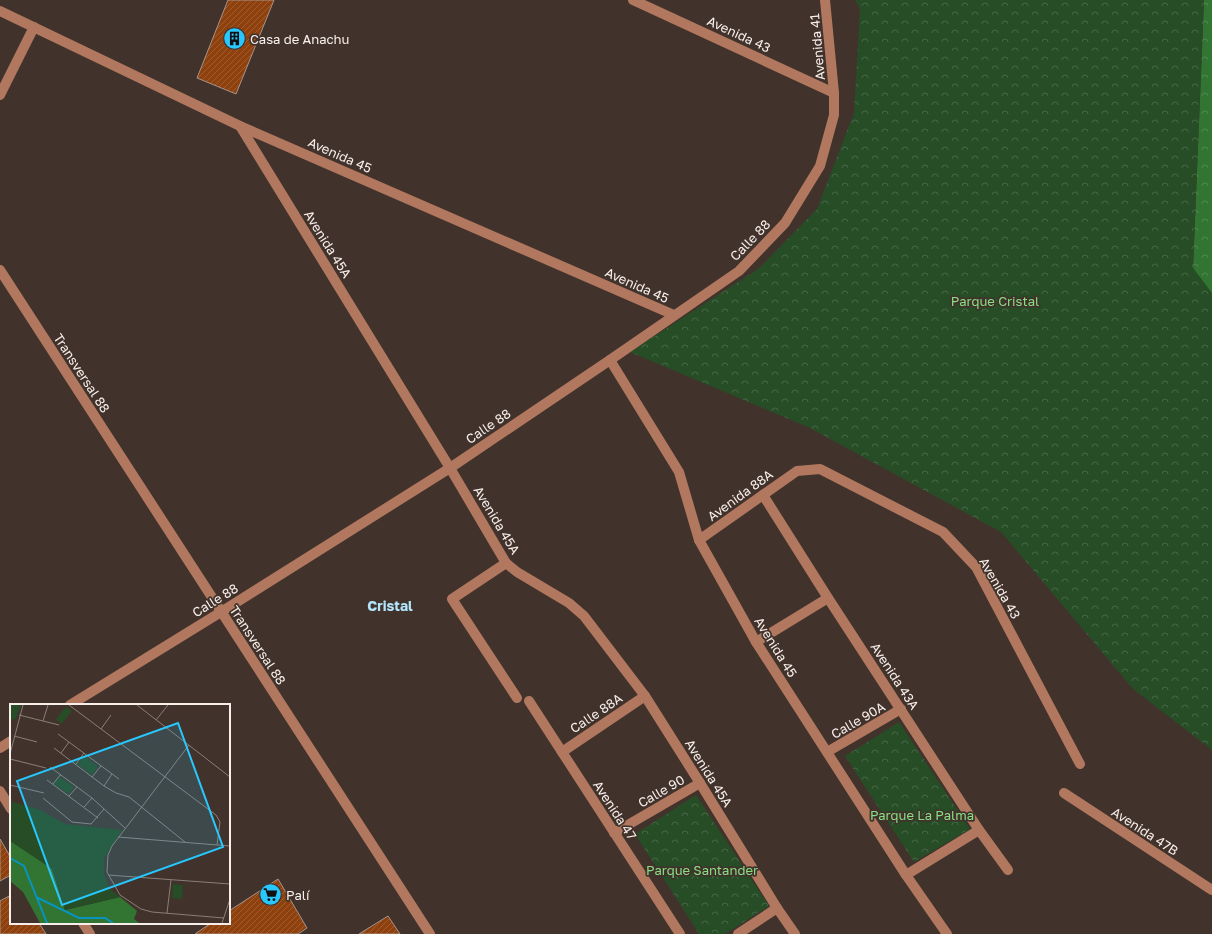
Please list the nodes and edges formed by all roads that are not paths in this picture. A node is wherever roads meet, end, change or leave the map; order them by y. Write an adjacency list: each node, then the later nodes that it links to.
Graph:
1 (633, 0): 5 (street, Avenida 43)
2 (826, 0): 5 (street, Avenida 41)
3 (0, 11): 4 (street, Avenida 45)
4 (34, 27): 6 (street); 7 (street, Avenida 45)
5 (834, 92): 9 (street, Calle 88)
6 (0, 95)
7 (240, 126): 9 (street, Avenida 45); 11 (street, Avenida 45A)
8 (0, 270): 17 (street, Transversal 88)
9 (674, 315): 10 (street, Calle 88)
10 (610, 360): 11 (street, Calle 88); 14 (street, Avenida 45)
11 (450, 468): 15 (street, Avenida 45A); 17 (street, Calle 88)
12 (797, 470): 13 (street, Avenida 88A); 28 (street, Avenida 43)
13 (763, 495): 14 (street, Avenida 88A); 16 (street, Avenida 43A)
14 (699, 540): 18 (street, Avenida 45)
15 (506, 562): 19 (street, Avenida 45A); 20 (street)
16 (828, 598): 18 (street); 23 (street, Avenida 43A)
17 (221, 612): 22 (street, Calle 88); 41 (street, Transversal 88)
18 (756, 642): 27 (street, Avenida 45)
19 (645, 696): 26 (street, Calle 88A); 29 (street, Avenida 45A)
20 (517, 698)
21 (529, 701): 26 (street, Avenida 47)
22 (72, 704)
23 (901, 709): 27 (street, Calle 90A); 33 (street, Avenida 43A)
24 (10, 742): 25 (street)
25 (0, 748)
26 (562, 752): 34 (street, Avenida 47)
27 (827, 752): 36 (street, Avenida 45)
28 (1080, 764)
29 (700, 783): 34 (street, Calle 90); 38 (street, Avenida 45A)
30 (0, 792): 32 (street)
31 (1064, 793): 37 (street, Avenida 47B)
32 (10, 807)
33 (979, 830): 35 (street, Avenida 43A); 36 (street)
34 (614, 833): 42 (street, Avenida 47)
35 (1008, 870)
36 (906, 876): 45 (street, Avenida 45)
37 (1212, 890)
38 (777, 908): 43 (street); 44 (street, Avenida 45A)
39 (84, 924): 40 (street)
40 (90, 934)
41 (430, 934)
42 (680, 934)
43 (738, 934)
44 (795, 934)
45 (947, 934)

